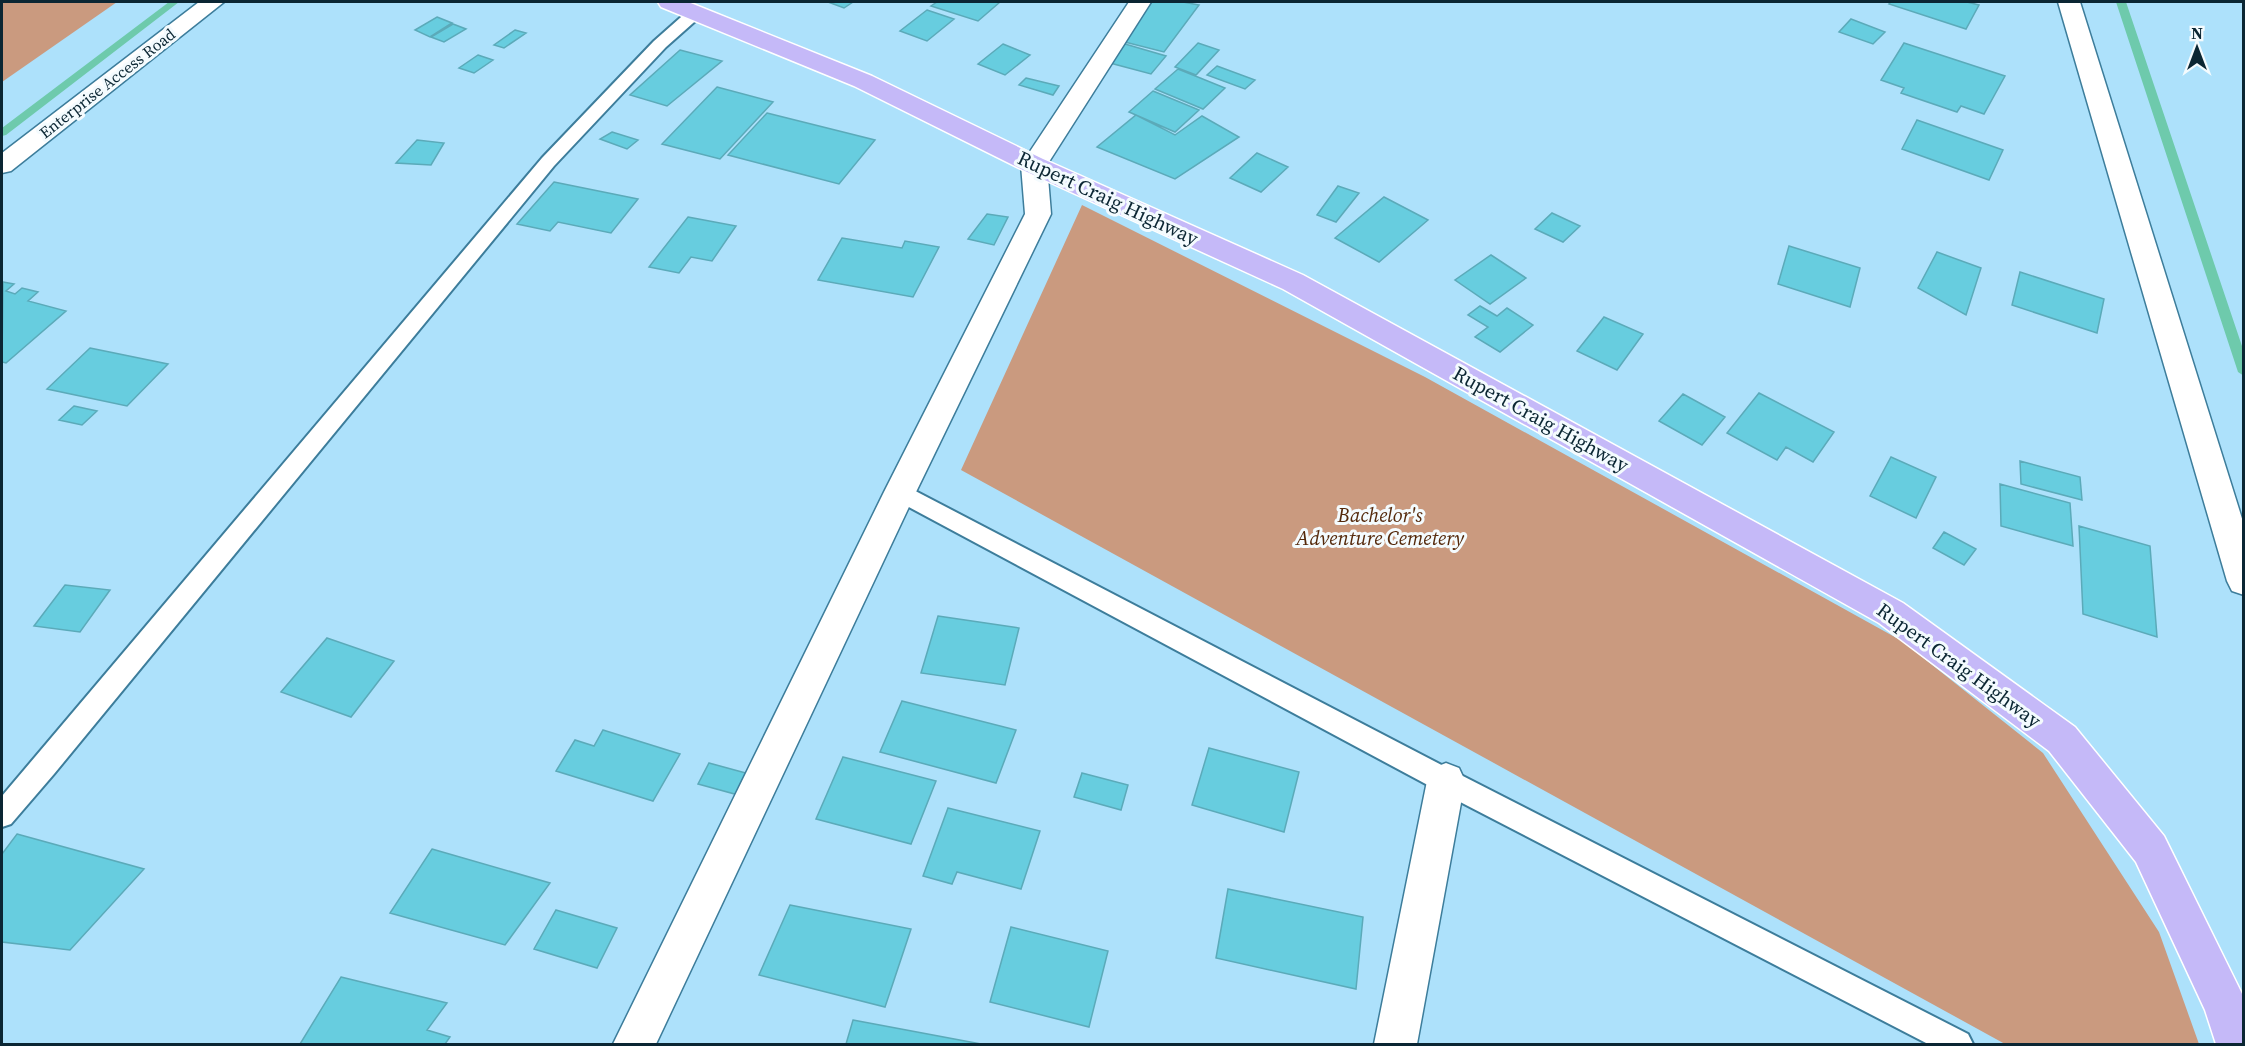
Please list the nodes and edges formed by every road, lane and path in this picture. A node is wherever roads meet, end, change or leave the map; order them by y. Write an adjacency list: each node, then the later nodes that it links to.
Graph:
1 (213, 2): 6 (street, Enterprise Access Road)
2 (669, 2): 5 (main road, Rupert Craig Highway)
3 (1140, 2): 7 (street)
4 (2069, 2): 9 (street)
5 (695, 13): 7 (main road, Rupert Craig Highway); 11 (lane)
6 (2, 165)
7 (1034, 165): 8 (street); 15 (main road, Rupert Craig Highway)
8 (900, 492): 10 (lane); 12 (street)
9 (2244, 581)
10 (1446, 781): 13 (street); 14 (lane)
11 (2, 815)
12 (634, 1044)
13 (1395, 1044)
14 (1958, 1044)
15 (2237, 1044)

